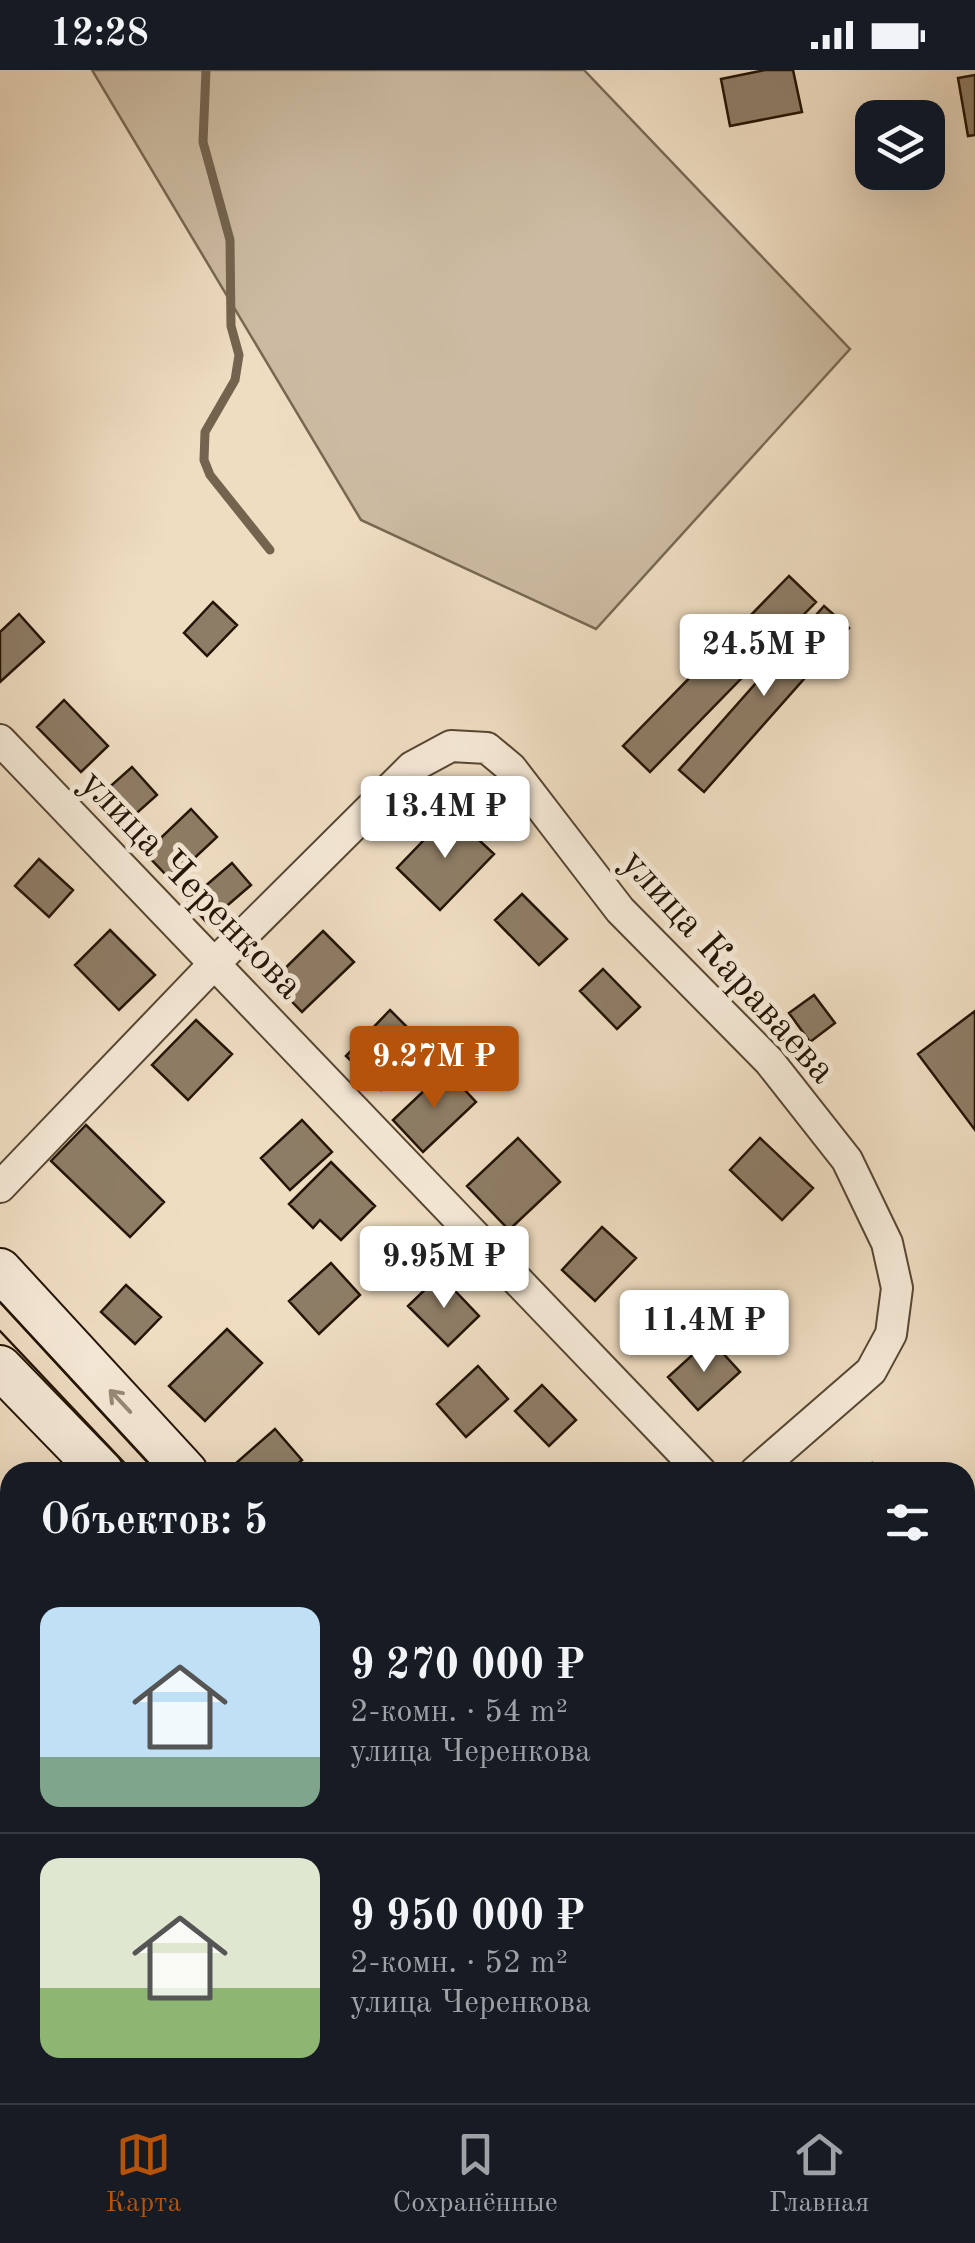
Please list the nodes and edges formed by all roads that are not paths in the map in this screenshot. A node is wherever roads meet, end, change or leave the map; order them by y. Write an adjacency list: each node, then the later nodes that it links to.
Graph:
1 (0, 740): 2 (street, улица Черенкова)
2 (215, 963): 3 (street); 8 (street, улица Черенкова); 9 (street, улица Караваева)
3 (0, 1187)
4 (0, 1270): 7 (main road, one-way to 4)
5 (0, 1366): 6 (main road)
6 (92, 1462)
7 (177, 1462)
8 (691, 1462)
9 (766, 1462)

